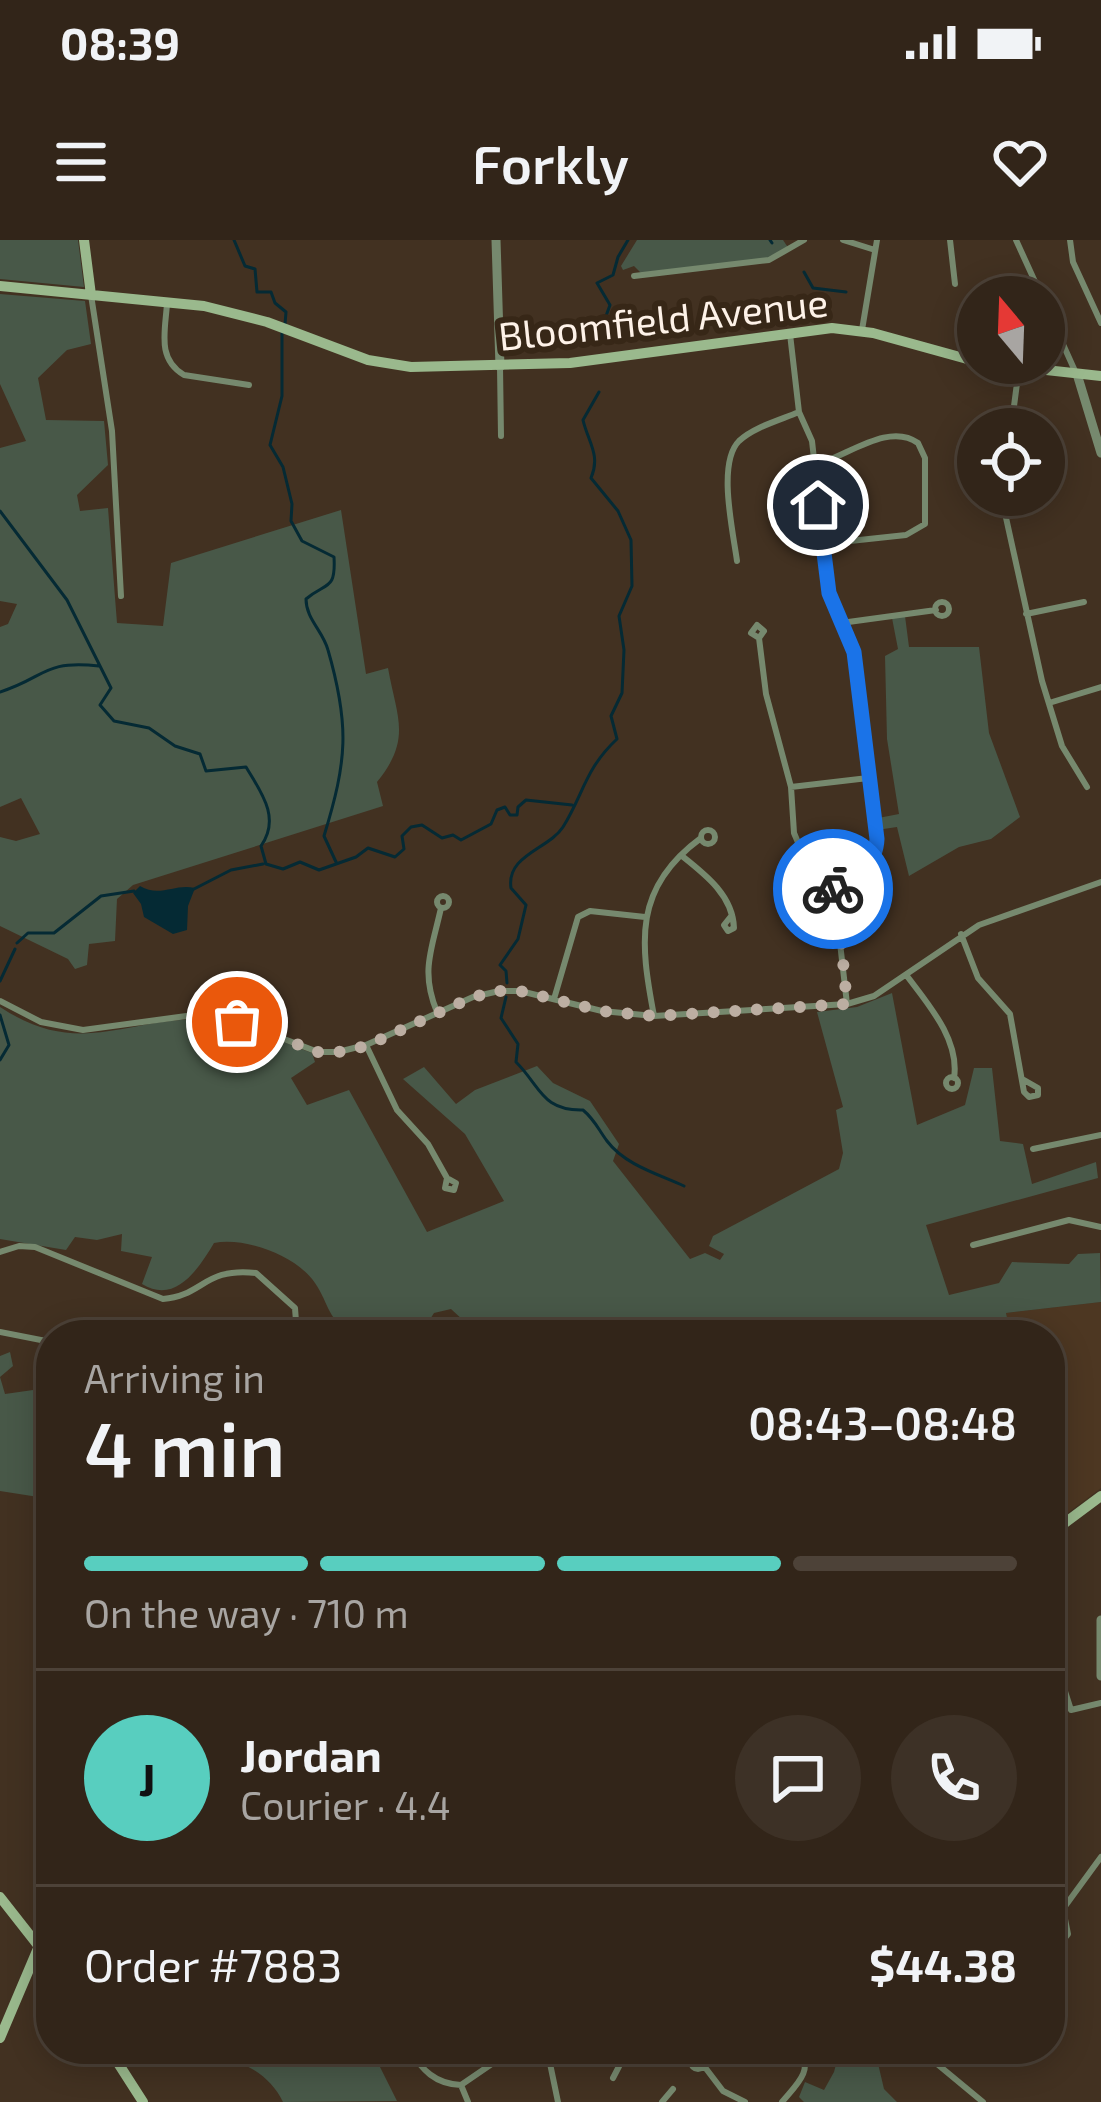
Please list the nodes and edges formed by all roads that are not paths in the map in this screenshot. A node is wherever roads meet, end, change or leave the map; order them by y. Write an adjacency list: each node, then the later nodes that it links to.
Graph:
1 (84, 240): 14 (main road)
2 (496, 240): 21 (street)
3 (804, 240): 10 (street)
4 (843, 240): 9 (street)
5 (877, 240): 9 (street)
6 (950, 240): 12 (street)
7 (1016, 240): 11 (street)
8 (1070, 240): 16 (street)
9 (874, 250): 17 (street)
10 (634, 276)
11 (1032, 276)
12 (955, 284)
13 (0, 286): 14 (main road, Bloomfield Avenue)
14 (91, 295): 15 (main road, Bloomfield Avenue); 33 (street)
15 (167, 301): 21 (main road, Bloomfield Avenue); 25 (street)
16 (1101, 323)
17 (862, 330): 18 (main road, Bloomfield Avenue); 20 (main road, Bloomfield Avenue)
18 (789, 331): 21 (main road, Bloomfield Avenue); 26 (street)
19 (1065, 348): 23 (street)
20 (957, 357)
21 (500, 367): 27 (street)
22 (1065, 373): 23 (main road, Bloomfield Avenue)
23 (1077, 374): 24 (main road, Bloomfield Avenue); 28 (street)
24 (1101, 376)
25 (249, 385)
26 (799, 412): 29 (street); 32 (street)
27 (501, 436)
28 (1101, 453)
29 (814, 465): 31 (street); 31 (street)
30 (1005, 516): 36 (street)
31 (822, 544): 37 (street)
32 (737, 561)
33 (121, 596)
34 (1084, 602): 36 (street)
35 (936, 610): 37 (street)
36 (1026, 614): 40 (street)
37 (841, 623): 41 (street)
38 (758, 638): 42 (street)
39 (1101, 687): 40 (street)
40 (1049, 704): 43 (street)
41 (868, 778): 42 (street); 47 (street)
42 (791, 787): 47 (street)
43 (1087, 787)
44 (701, 838): 45 (street)
45 (682, 856): 49 (street); 50 (street)
46 (1101, 882): 51 (street)
47 (829, 891): 55 (street)
48 (441, 908): 56 (street)
49 (732, 915)
50 (645, 917): 53 (street); 57 (street)
51 (962, 934): 52 (street); 60 (street)
52 (907, 976): 55 (street); 59 (street)
53 (554, 999): 56 (street); 57 (street)
54 (0, 1001): 58 (street)
55 (847, 1004): 57 (street)
56 (437, 1012): 58 (street)
57 (654, 1016)
58 (366, 1046): 63 (street)
59 (954, 1078)
60 (1024, 1080)
61 (1101, 1135): 62 (street)
62 (1033, 1149)
63 (447, 1178)
64 (1101, 1227): 65 (street)
65 (973, 1245)
66 (0, 1252): 67 (street)
67 (296, 1320)
68 (0, 1332): 69 (street)
69 (36, 1339)
70 (1101, 1496): 71 (main road)
71 (1065, 1523)
72 (1101, 1620): 73 (street)
73 (1101, 1676)
74 (1065, 1691): 75 (street)
75 (1101, 1703)
76 (1101, 1857): 78 (street)
77 (0, 1897): 79 (main road)
78 (1065, 1906)
79 (36, 1942)
80 (36, 1953): 81 (main road)
81 (0, 2038)
82 (118, 2064): 94 (main road)
83 (418, 2064): 91 (street)
84 (492, 2064): 91 (street)
85 (547, 2064): 93 (street)
86 (620, 2064): 90 (street)
87 (807, 2064): 99 (street)
88 (936, 2064): 100 (street)
89 (704, 2066): 98 (street)
90 (613, 2078)
91 (461, 2085): 95 (street)
92 (673, 2090): 97 (street)
93 (558, 2101): 96 (street)
94 (142, 2102)
95 (468, 2102)
96 (547, 2102)
97 (662, 2102)
98 (745, 2102)
99 (782, 2102)
100 (983, 2102)

